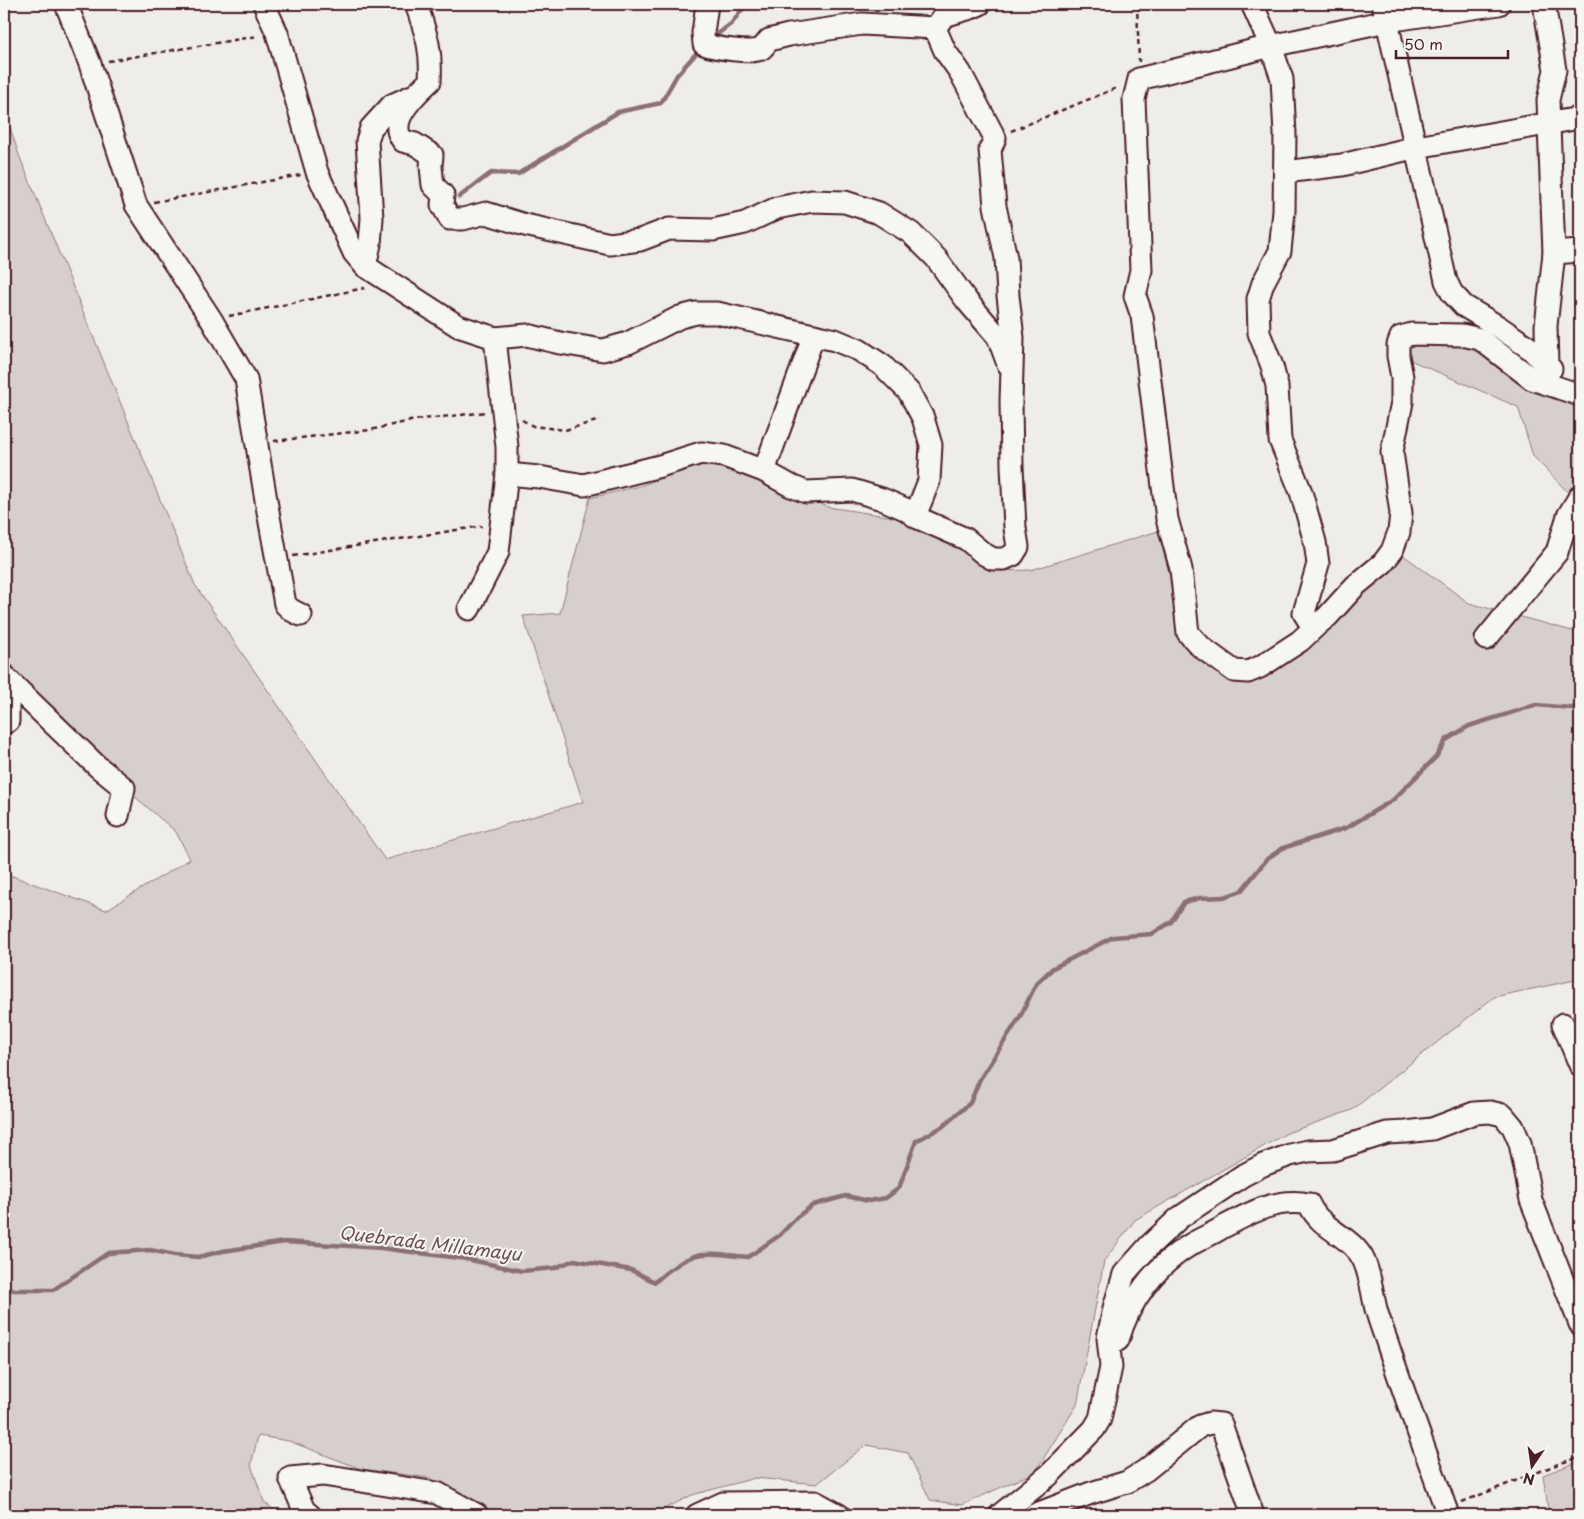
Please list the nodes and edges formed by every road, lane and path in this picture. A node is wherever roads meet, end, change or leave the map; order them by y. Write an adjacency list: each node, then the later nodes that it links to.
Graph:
1 (66, 4): 14 (street)
2 (264, 4): 12 (street)
3 (416, 4): 16 (street)
4 (707, 4): 11 (street)
5 (980, 4): 11 (street)
6 (1137, 4): 15 (path)
7 (1252, 4): 13 (street)
8 (1499, 4): 10 (street)
9 (1544, 4): 18 (street)
10 (1385, 12): 13 (street); 20 (street)
11 (935, 28): 19 (street)
12 (277, 33): 14 (path); 21 (street)
13 (1271, 46): 15 (street); 22 (street)
14 (90, 64): 23 (street)
15 (1139, 79): 19 (path); 45 (street)
16 (415, 95): 26 (street); 32 (street)
17 (1580, 118): 18 (street)
18 (1549, 123): 20 (street); 25 (street)
19 (994, 138): 32 (street)
20 (1417, 147): 22 (street); 31 (street)
21 (317, 172): 23 (path); 26 (street)
22 (1285, 172): 45 (street)
23 (136, 205): 28 (street)
24 (1580, 251): 25 (street)
25 (1554, 253): 31 (street)
26 (365, 266): 27 (street)
27 (391, 282): 28 (path); 30 (street)
28 (211, 320): 36 (street)
29 (814, 335): 30 (street); 37 (street); 40 (street)
30 (495, 338): 34 (street)
31 (1547, 367): 33 (street)
32 (1013, 376): 40 (street)
33 (1580, 396): 45 (street)
34 (502, 410): 35 (path); 36 (path); 38 (street)
35 (600, 420)
36 (256, 443): 42 (street)
37 (764, 471): 38 (street); 40 (street)
38 (507, 474): 41 (street)
39 (1580, 496): 46 (street)
40 (915, 516)
41 (501, 523): 42 (path); 43 (street)
42 (276, 559): 44 (street)
43 (468, 609)
44 (301, 615)
45 (1318, 624)
46 (1486, 639)
47 (4, 675): 48 (street); 49 (street)
48 (4, 723)
49 (118, 816)
50 (1563, 1024): 51 (street)
51 (1580, 1065)
52 (1580, 1324): 53 (street)
53 (1110, 1367): 55 (street); 60 (street)
54 (1580, 1457): 55 (path)
55 (1447, 1512)
56 (310, 1515): 57 (street)
57 (476, 1515)
58 (697, 1515): 59 (street)
59 (839, 1515)
60 (1000, 1515)
61 (1034, 1515): 62 (street)
62 (1253, 1515)

